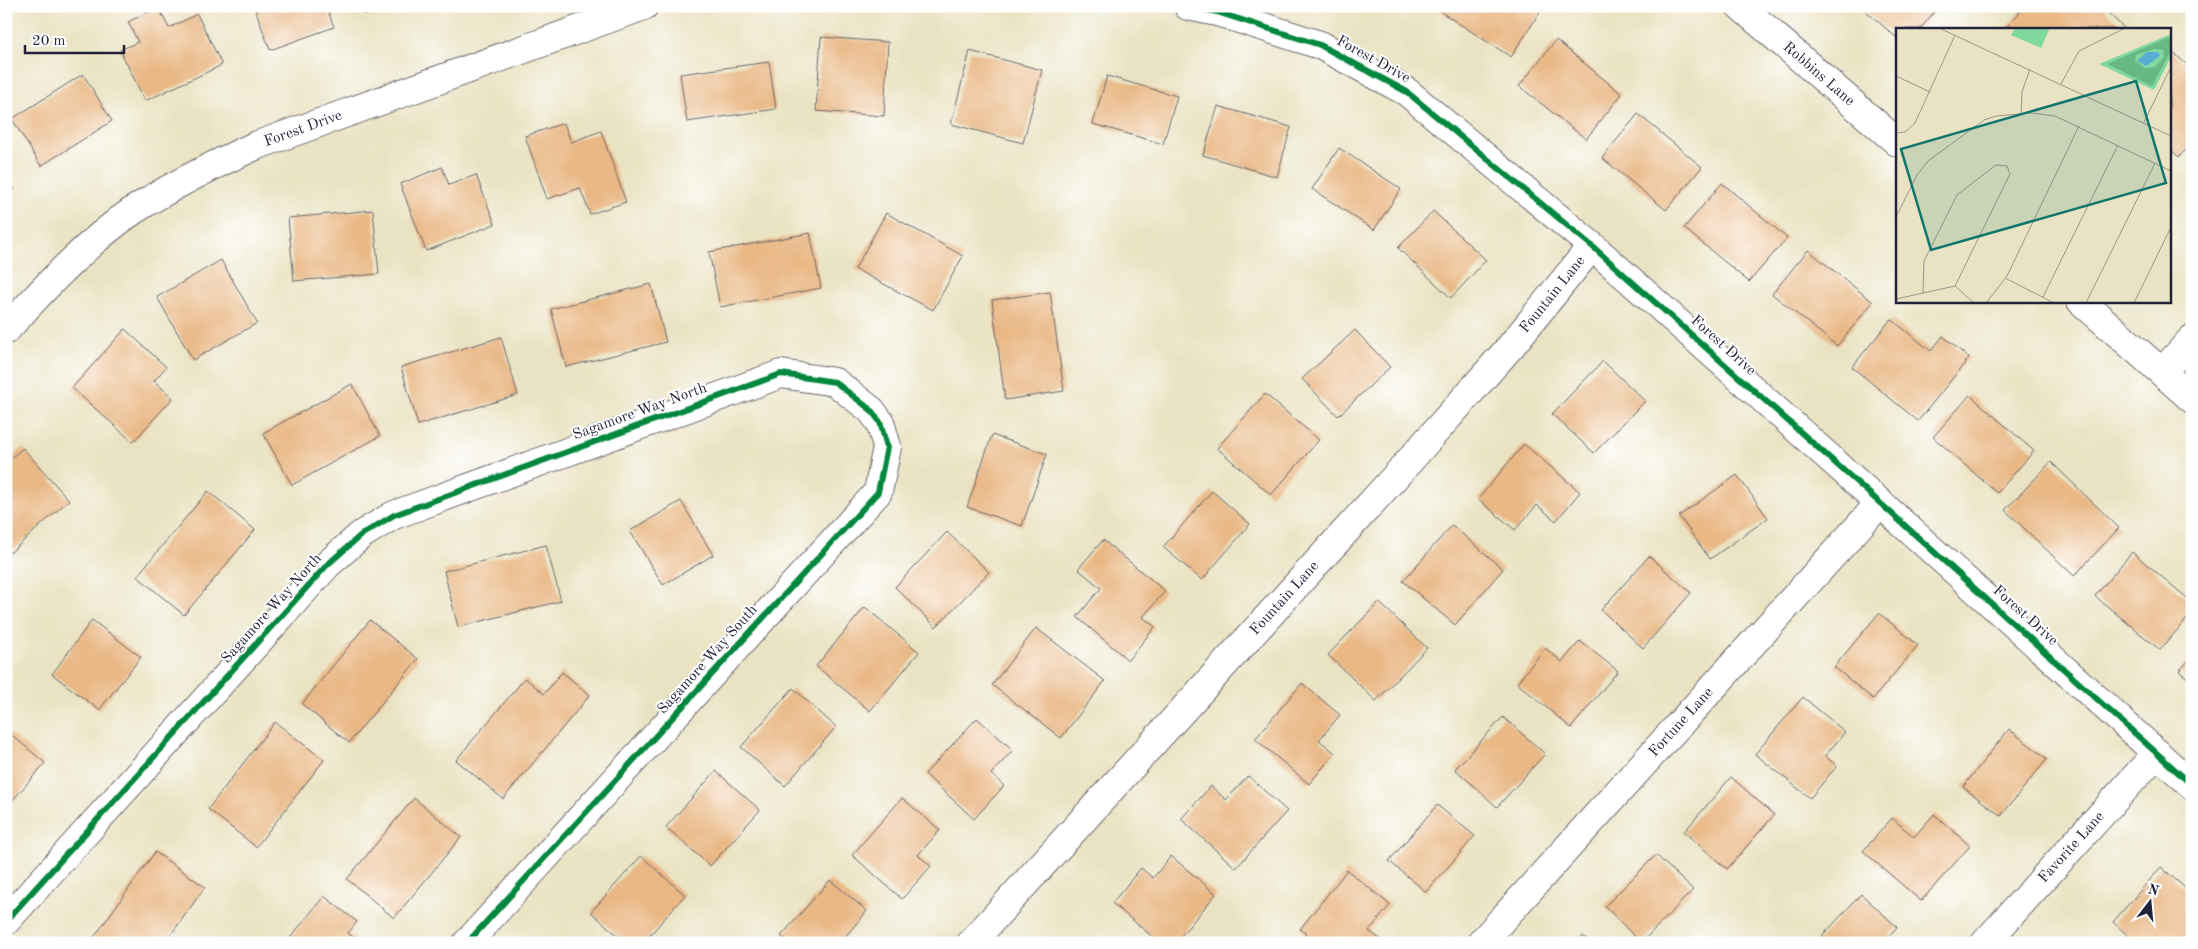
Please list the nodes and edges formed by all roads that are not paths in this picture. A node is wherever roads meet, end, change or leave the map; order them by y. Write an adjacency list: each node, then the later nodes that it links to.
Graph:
1 (644, 6): 7 (street, Forest Drive)
2 (1188, 6): 5 (street, Forest Drive)
3 (1740, 6): 4 (street, Robbins Lane)
4 (1896, 141)
5 (1592, 246): 12 (street, Forest Drive); 17 (street, Fountain Lane)
6 (2082, 302): 9 (street)
7 (6, 330)
8 (2192, 340): 9 (street)
9 (2162, 372): 11 (street)
10 (835, 382): 15 (street, Sagamore Way North); 16 (street, Sagamore Way South)
11 (2192, 399)
12 (1880, 503): 13 (street, Forest Drive); 18 (street, Fortune Lane)
13 (2157, 753): 14 (street, Forest Drive); 19 (street, Favorite Lane)
14 (2192, 785)
15 (6, 921)
16 (467, 943)
17 (970, 943)
18 (1481, 943)
19 (1985, 943)

